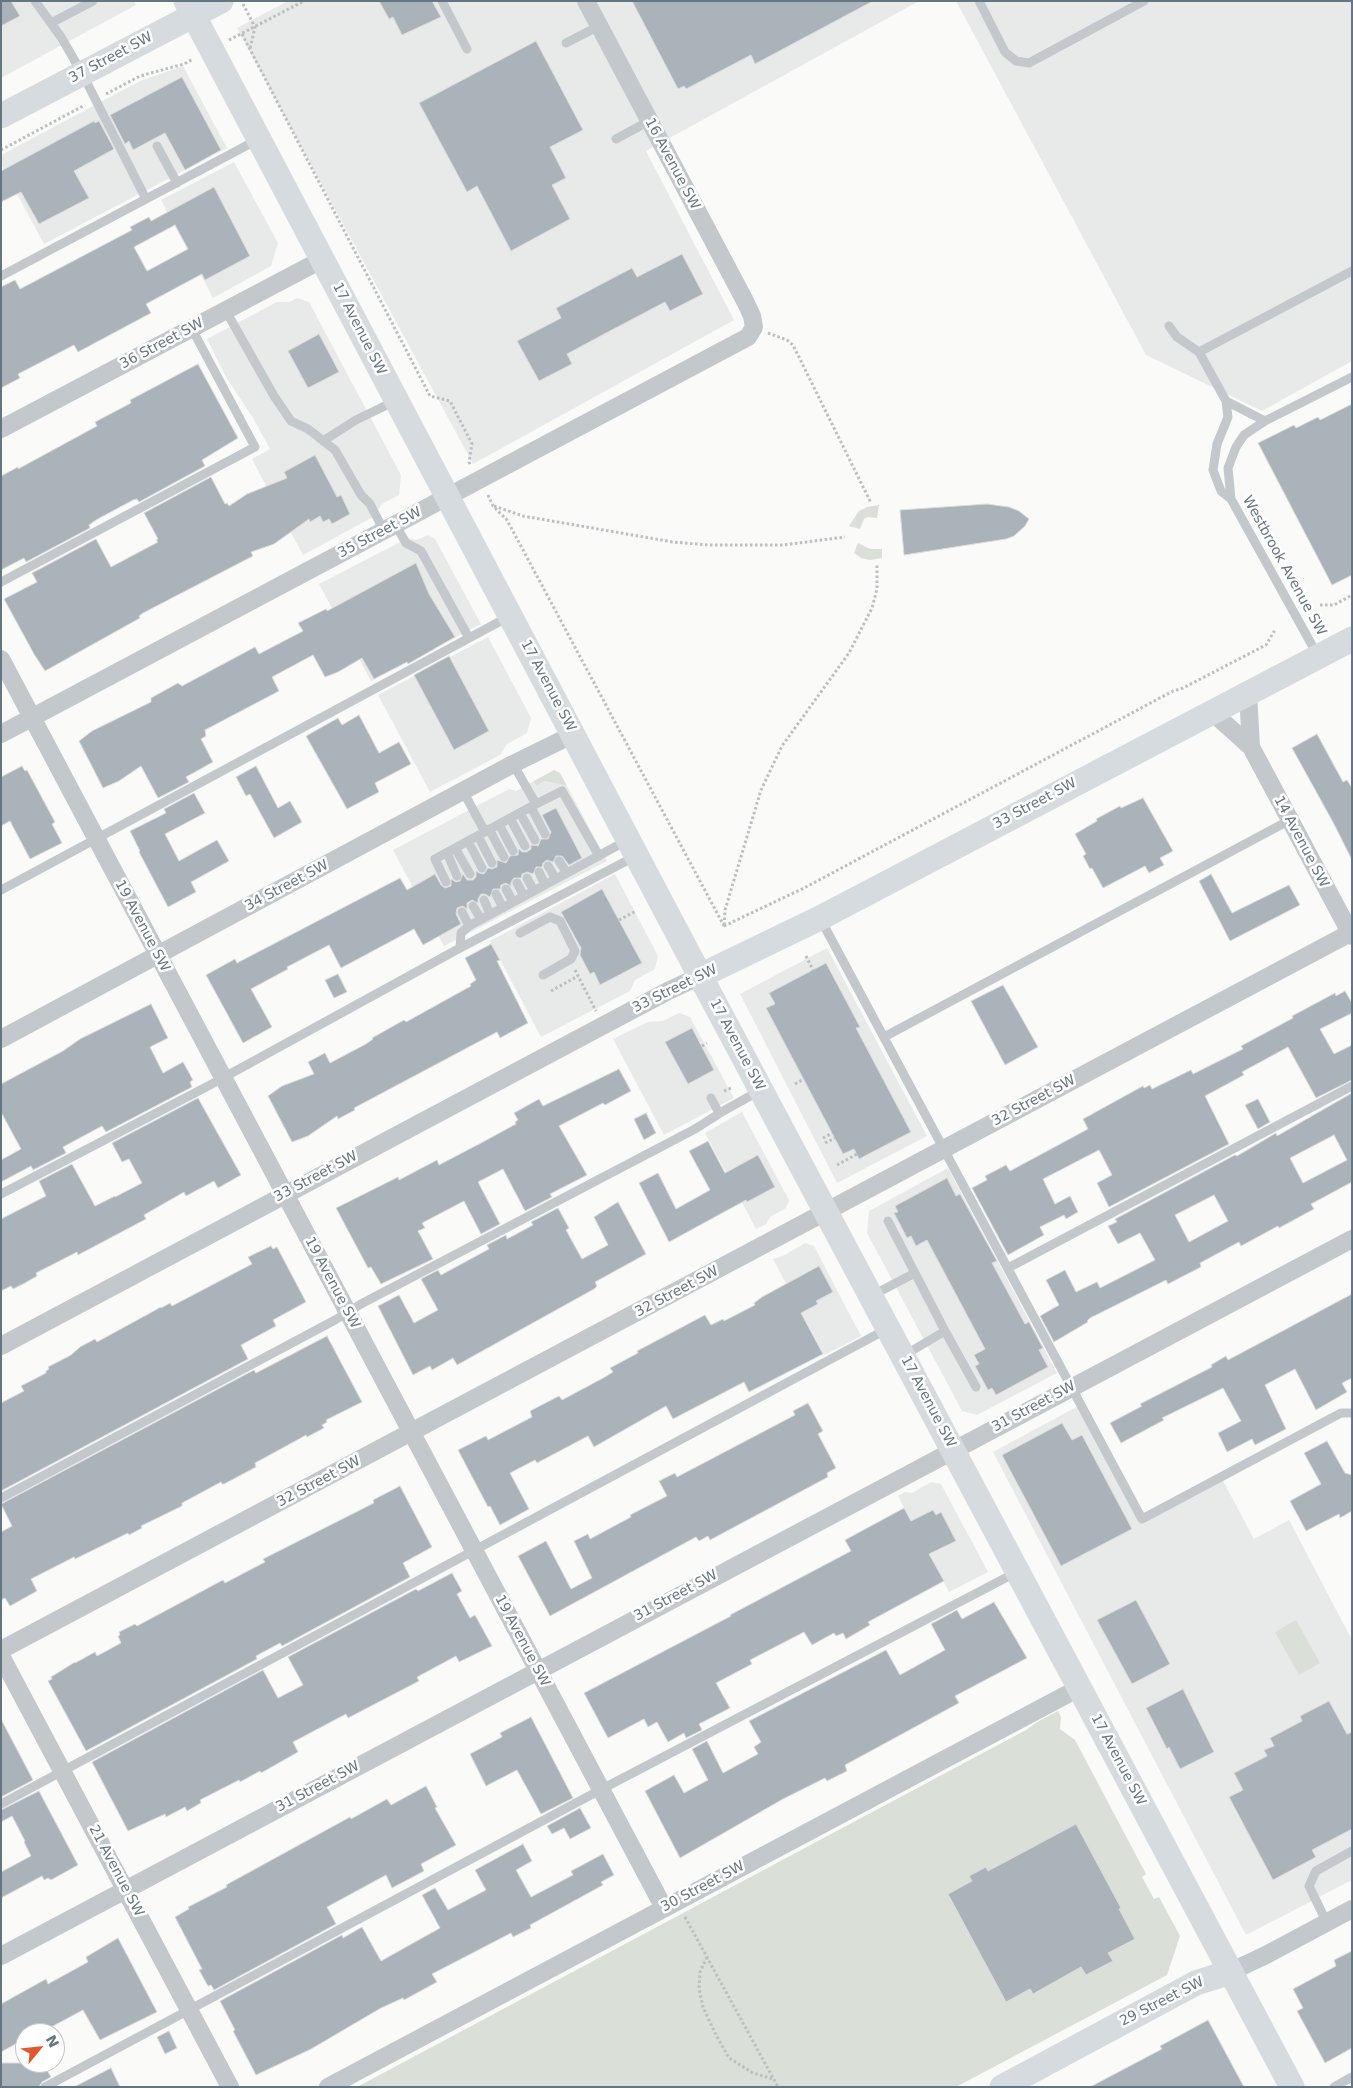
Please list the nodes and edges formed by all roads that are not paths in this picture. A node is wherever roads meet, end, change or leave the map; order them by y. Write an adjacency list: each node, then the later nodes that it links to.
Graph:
1 (35, 1): 9 (lane)
2 (93, 1): 9 (lane)
3 (221, 1): 8 (main road, 37 Street SW)
4 (442, 1): 12 (lane)
5 (586, 1): 10 (street, 16 Avenue SW)
6 (979, 1): 7 (lane)
7 (1144, 1)
8 (189, 8): 13 (main road, 37 Street SW); 17 (main road, 17 Avenue SW)
9 (51, 23): 13 (lane)
10 (599, 26): 11 (lane); 15 (street, 16 Avenue SW)
11 (566, 43)
12 (468, 49)
13 (82, 73): 14 (main road, 37 Street SW); 20 (lane)
14 (1, 116)
15 (649, 121): 16 (lane); 26 (street, 16 Avenue SW)
16 (616, 139)
17 (259, 140): 19 (lane); 21 (main road, 17 Avenue SW)
18 (157, 146): 19 (lane)
19 (177, 183): 20 (lane)
20 (146, 199): 23 (lane)
21 (323, 259): 24 (street, 36 Street SW); 30 (main road, 17 Avenue SW)
22 (1352, 271): 28 (lane)
23 (1, 276)
24 (226, 311): 27 (street, 36 Street SW); 34 (lane)
25 (1169, 326): 28 (lane)
26 (754, 327): 35 (street, 35 Street SW)
27 (192, 329): 33 (street, 36 Street SW); 38 (lane)
28 (1199, 352): 31 (lane)
29 (1352, 376): 32 (lane, Westbrook Avenue SW)
30 (396, 400): 34 (lane); 35 (main road, 17 Avenue SW)
31 (1226, 400): 32 (lane); 36 (lane)
32 (1264, 421): 36 (lane, Westbrook Avenue SW)
33 (1, 429)
34 (323, 441): 37 (lane)
35 (448, 497): 37 (street, 35 Street SW); 39 (main road, 17 Avenue SW)
36 (1231, 499): 42 (lane, Westbrook Avenue SW)
37 (390, 528): 40 (lane); 46 (street, 35 Street SW)
38 (1, 582)
39 (511, 616): 40 (lane); 48 (main road, 17 Avenue SW)
40 (469, 638): 59 (lane)
41 (1350, 644): 42 (main road, 33 Street SW)
42 (1318, 656): 44 (main road, 33 Street SW)
43 (1, 659): 46 (street, 19 Avenue SW)
44 (1248, 692): 45 (main road, 33 Street SW); 49 (street, 14 Avenue SW)
45 (1211, 712): 49 (street, 14 Avenue SW); 93 (main road, 33 Street SW)
46 (32, 718): 47 (street, 35 Street SW); 59 (street, 19 Avenue SW)
47 (1, 734)
48 (574, 734): 50 (street, 34 Street SW); 63 (main road, 17 Avenue SW)
49 (1251, 747): 55 (street, 14 Avenue SW)
50 (513, 764): 51 (street, 34 Street SW); 52 (lane)
51 (463, 791): 57 (lane); 99 (street, 34 Street SW)
52 (533, 806): 53 (lane); 58 (lane); 68 (lane)
53 (520, 813): 54 (lane); 60 (lane)
54 (510, 818): 56 (lane); 62 (lane)
55 (1290, 820): 97 (street, 14 Avenue SW); 102 (lane)
56 (499, 824): 57 (lane); 65 (lane)
57 (484, 832): 61 (lane); 67 (lane); 70 (lane)
58 (546, 834)
59 (97, 839): 83 (lane); 99 (street, 19 Avenue SW)
60 (534, 840)
61 (468, 841): 64 (lane); 72 (lane)
62 (525, 846)
63 (633, 847): 68 (lane); 98 (lane); 101 (main road, 17 Avenue SW)
64 (456, 848): 66 (lane); 74 (lane)
65 (513, 852)
66 (447, 853): 76 (lane); 79 (lane)
67 (504, 856)
68 (599, 856): 75 (lane)
69 (559, 860): 75 (lane)
70 (492, 863)
71 (548, 866): 78 (lane)
72 (482, 868)
73 (538, 872): 81 (lane)
74 (470, 874)
75 (566, 874): 78 (lane)
76 (456, 876)
77 (527, 878): 84 (lane)
78 (556, 880): 81 (lane)
79 (446, 882)
80 (517, 883): 86 (lane)
81 (545, 885): 84 (lane)
82 (506, 889): 88 (lane)
83 (1, 890)
84 (534, 891): 86 (lane)
85 (496, 894): 90 (lane)
86 (524, 896): 88 (lane)
87 (484, 900): 92 (lane)
88 (513, 902): 90 (lane)
89 (473, 906): 94 (lane)
90 (503, 908): 92 (lane)
91 (462, 912): 95 (lane)
92 (490, 914): 94 (lane)
93 (820, 918): 101 (main road, 33 Street SW); 102 (lane)
94 (481, 919): 95 (lane)
95 (470, 926): 98 (lane)
96 (520, 933): 100 (lane)
97 (1351, 934): 109 (street, 32 Street SW)
98 (460, 948): 104 (lane)
99 (158, 956): 103 (street, 34 Street SW); 104 (street, 19 Avenue SW)
100 (542, 975)
101 (700, 976): 106 (main road, 17 Avenue SW); 111 (street, 33 Street SW)
102 (884, 1037): 109 (lane)
103 (1, 1039)
104 (223, 1077): 110 (lane); 111 (street, 19 Avenue SW)
105 (1352, 1086): 115 (lane)
106 (761, 1090): 108 (lane); 112 (main road, 17 Avenue SW)
107 (712, 1098): 108 (lane)
108 (719, 1113): 118 (lane)
109 (944, 1149): 112 (street, 32 Street SW); 115 (lane)
110 (1, 1194)
111 (285, 1194): 118 (street, 19 Avenue SW); 121 (street, 33 Street SW)
112 (826, 1212): 117 (main road, 17 Avenue SW); 126 (street, 32 Street SW)
113 (888, 1221): 116 (lane)
114 (1352, 1239): 124 (street, 31 Street SW)
115 (1008, 1268): 124 (lane)
116 (915, 1273): 117 (lane); 120 (lane)
117 (871, 1296): 119 (main road, 17 Avenue SW)
118 (348, 1312): 126 (street, 19 Avenue SW); 128 (lane)
119 (888, 1328): 122 (main road, 17 Avenue SW); 129 (lane)
120 (945, 1331): 122 (lane); 123 (lane)
121 (1, 1346)
122 (903, 1356): 127 (main road, 17 Avenue SW)
123 (976, 1387)
124 (1071, 1387): 125 (lane); 127 (street, 31 Street SW)
125 (1352, 1413)
126 (412, 1432): 129 (street, 19 Avenue SW); 131 (street, 32 Street SW)
127 (953, 1449): 130 (main road, 17 Avenue SW); 133 (street, 31 Street SW)
128 (1, 1498)
129 (474, 1550): 133 (street, 19 Avenue SW); 135 (lane)
130 (1018, 1572): 134 (main road, 17 Avenue SW); 136 (lane)
131 (1, 1650)
132 (1, 1656): 135 (street, 21 Avenue SW)
133 (538, 1670): 136 (street, 19 Avenue SW); 139 (street, 31 Street SW)
134 (1080, 1688): 140 (street, 30 Street SW); 144 (main road, 17 Avenue SW)
135 (63, 1771): 137 (lane); 139 (street, 21 Avenue SW)
136 (602, 1789): 140 (street, 19 Avenue SW); 145 (lane)
137 (1, 1804)
138 (1352, 1851): 142 (lane)
139 (126, 1889): 143 (street, 31 Street SW); 145 (street, 21 Avenue SW)
140 (664, 1908): 149 (street, 30 Street SW)
141 (1352, 1910): 142 (street, 29 Street SW)
142 (1327, 1923): 144 (street, 29 Street SW)
143 (1, 1956)
144 (1230, 1972): 150 (main road, 29 Street SW); 151 (main road, 17 Avenue SW)
145 (189, 2010): 147 (lane); 148 (street, 21 Avenue SW)
146 (1352, 2077): 152 (lane)
147 (45, 2087)
148 (230, 2087)
149 (328, 2087)
150 (1002, 2087)
151 (1292, 2087)
152 (1334, 2087)

